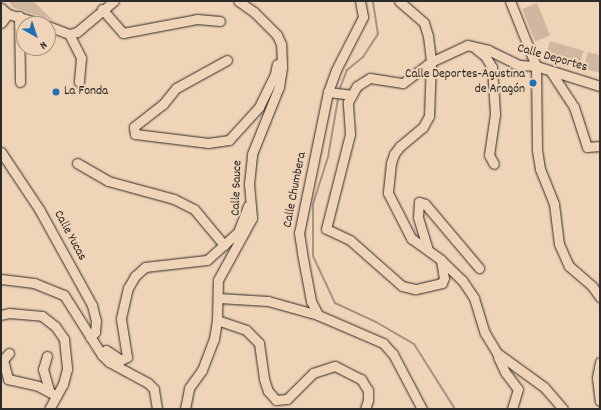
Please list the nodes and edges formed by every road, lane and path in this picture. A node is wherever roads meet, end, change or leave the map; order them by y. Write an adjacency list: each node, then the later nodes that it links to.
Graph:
1 (114, 1): 6 (street)
2 (238, 1): 15 (street, Calle Sauce)
3 (360, 1): 23 (street, Calle Chumbera)
4 (510, 1): 18 (street)
5 (401, 2): 17 (street)
6 (102, 9): 9 (street); 12 (street)
7 (4, 11): 8 (street); 10 (street)
8 (19, 16)
9 (220, 21)
10 (1, 23)
11 (56, 29): 12 (street)
12 (69, 34): 21 (street)
13 (467, 45): 17 (street); 18 (street, Calle Deportes); 28 (street)
14 (20, 56): 20 (street)
15 (282, 56): 16 (street); 29 (street, Calle Sauce)
16 (227, 60)
17 (431, 62): 24 (street); 31 (street)
18 (536, 66): 19 (street, Calle Deportes); 36 (street)
19 (552, 72): 22 (street, Calle Deportes); 25 (street)
20 (20, 82)
21 (78, 82)
22 (600, 86)
23 (328, 92): 24 (street); 40 (street, Calle Chumbera)
24 (350, 95): 32 (street)
25 (600, 146)
26 (1, 152): 35 (street, Calle Yucas)
27 (77, 163): 30 (street)
28 (494, 164)
29 (250, 198): 30 (street); 37 (street, Calle Sauce)
30 (224, 245): 44 (street)
31 (428, 250): 32 (street); 33 (street)
32 (441, 260): 47 (street)
33 (479, 268)
34 (1, 279): 38 (street)
35 (83, 290): 38 (street); 42 (street, Calle Yucas)
36 (600, 297)
37 (218, 298): 40 (street); 41 (street, Calle Sauce)
38 (69, 300): 42 (street)
39 (1, 315): 48 (street)
40 (318, 315): 54 (street)
41 (218, 320): 52 (street, Calle Sauce); 53 (street)
42 (90, 338): 44 (street)
43 (9, 353): 48 (street)
44 (102, 355): 51 (street)
45 (47, 356): 48 (street)
46 (600, 362): 49 (street)
47 (508, 369): 55 (street); 56 (street)
48 (53, 393): 50 (street)
49 (600, 401)
50 (49, 409)
51 (157, 409)
52 (185, 409)
53 (364, 409)
54 (422, 409)
55 (512, 409)
56 (563, 409)

